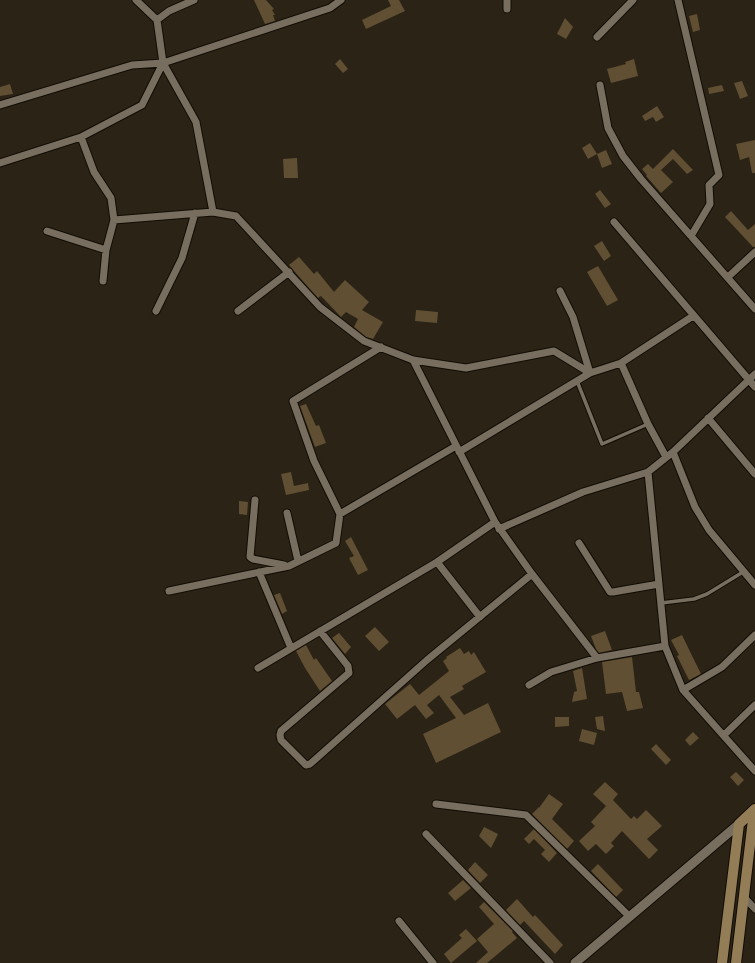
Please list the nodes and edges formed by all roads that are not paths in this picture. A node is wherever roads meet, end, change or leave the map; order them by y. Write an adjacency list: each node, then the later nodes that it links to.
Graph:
1 (136, 0): 8 (street)
2 (194, 0): 8 (street)
3 (341, 0): 10 (street)
4 (507, 0): 7 (street)
5 (633, 0): 9 (street)
6 (678, 0): 20 (street)
7 (507, 9)
8 (157, 20): 10 (street)
9 (597, 37)
10 (163, 63): 12 (street); 13 (street); 15 (street)
11 (600, 85): 20 (street)
12 (0, 105)
13 (81, 138): 14 (street); 17 (street)
14 (0, 163)
15 (213, 212): 16 (street); 23 (street)
16 (194, 213): 17 (street); 28 (street)
17 (114, 220): 21 (street)
18 (614, 222): 30 (street)
19 (46, 231): 21 (street)
20 (691, 236): 24 (street)
21 (106, 250): 25 (street)
22 (755, 252): 24 (street)
23 (289, 272): 29 (street); 31 (street)
24 (728, 277): 27 (street)
25 (103, 281)
26 (560, 291): 34 (street)
27 (755, 309)
28 (156, 311)
29 (238, 311)
30 (693, 316): 33 (street); 36 (street)
31 (381, 347): 32 (street); 48 (street)
32 (414, 360): 34 (street); 41 (street)
33 (621, 363): 34 (street); 40 (street)
34 (590, 373): 37 (street)
35 (755, 374): 36 (street)
36 (749, 380): 38 (street); 39 (street)
37 (577, 381): 40 (lane); 41 (street)
38 (755, 387)
39 (708, 418): 42 (street); 45 (street)
40 (648, 424): 43 (street)
41 (458, 449): 48 (street); 49 (street)
42 (673, 452): 43 (street); 56 (street)
43 (666, 458): 44 (street)
44 (648, 472): 50 (street); 58 (street)
45 (755, 474)
46 (256, 500): 54 (street)
47 (287, 514): 52 (street)
48 (340, 514): 52 (street)
49 (495, 522): 50 (street); 53 (street)
50 (499, 529): 57 (street)
51 (579, 543): 58 (street)
52 (298, 561): 54 (street)
53 (437, 562): 62 (street); 63 (street)
54 (288, 566): 55 (street)
55 (259, 572): 60 (street); 66 (street)
56 (743, 572): 59 (street); 61 (lane)
57 (532, 574): 62 (street); 67 (street)
58 (659, 584): 61 (street)
59 (755, 584)
60 (169, 591)
61 (661, 603): 65 (street)
62 (480, 617): 63 (street)
63 (320, 631): 66 (street)
64 (755, 634): 70 (street)
65 (665, 646): 67 (street); 70 (street)
66 (291, 648): 68 (street)
67 (598, 658): 69 (street)
68 (258, 668)
69 (529, 685)
70 (683, 690): 72 (street)
71 (755, 705): 72 (street)
72 (724, 735): 73 (street)
73 (755, 771)
74 (436, 804): 80 (street)
75 (754, 810): 76 (main road); 78 (main road)
76 (739, 824): 80 (street); 85 (main road)
77 (426, 834): 83 (street)
78 (744, 897): 79 (street); 86 (main road)
79 (755, 909)
80 (630, 917): 84 (street)
81 (399, 921): 82 (street)
82 (433, 963)
83 (550, 963)
84 (575, 963)
85 (722, 963)
86 (736, 963)

